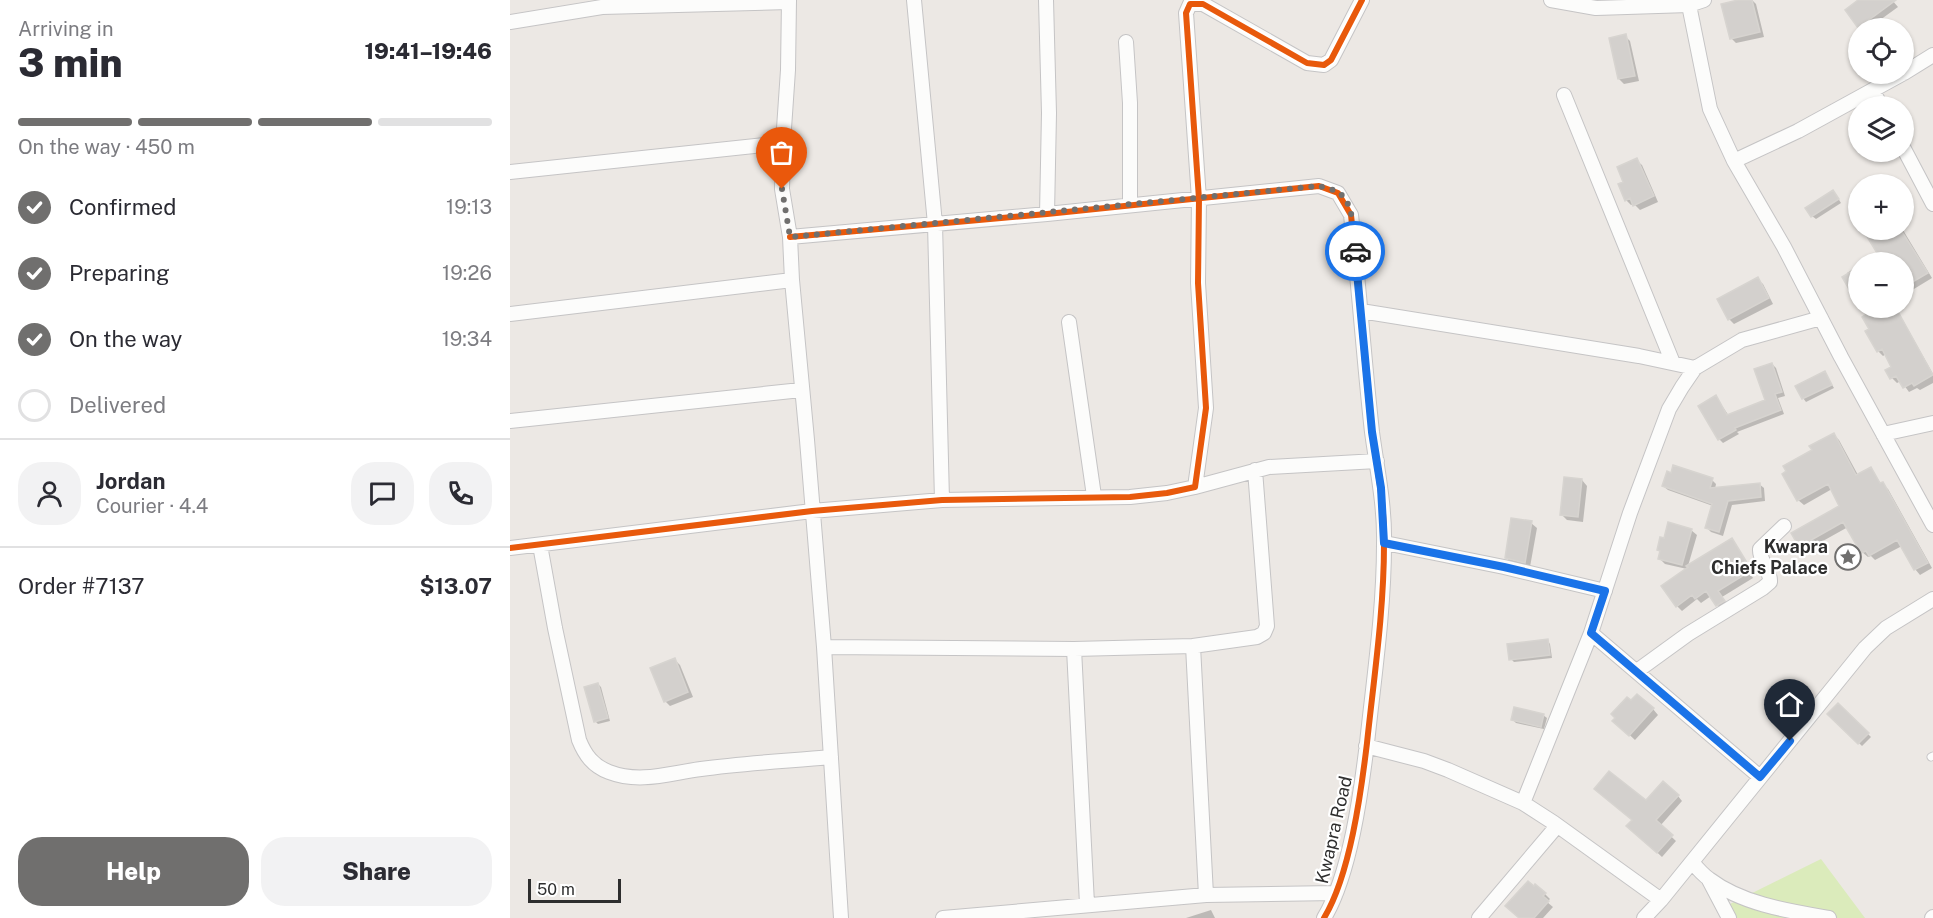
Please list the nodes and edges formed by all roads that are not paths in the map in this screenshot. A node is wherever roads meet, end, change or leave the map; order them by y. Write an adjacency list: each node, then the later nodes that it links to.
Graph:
1 (915, 0): 25 (street)
2 (1046, 0): 24 (street)
3 (1362, 0): 21 (street)
4 (1551, 0): 7 (street)
5 (1704, 0): 7 (street)
6 (789, 1): 8 (street); 17 (street)
7 (1688, 3): 18 (street)
8 (602, 4): 9 (street)
9 (510, 22)
10 (1126, 42): 23 (street)
11 (1933, 55): 12 (street)
12 (1914, 66)
13 (1885, 84): 14 (street)
14 (1873, 91): 16 (street); 18 (street)
15 (1564, 96): 32 (street)
16 (1876, 96)
17 (783, 143): 20 (street); 26 (street)
18 (1734, 161): 30 (street)
19 (1911, 162): 22 (street)
20 (510, 172)
21 (1199, 199): 23 (street, Kwapra Road); 28 (street, Kwapra Road); 40 (street)
22 (1933, 204)
23 (1130, 205): 24 (street, Kwapra Road)
24 (1047, 214): 25 (street, Kwapra Road)
25 (934, 224): 26 (street, Kwapra Road); 42 (street)
26 (790, 237): 27 (street)
27 (792, 280): 29 (street); 34 (street)
28 (1361, 311): 32 (street); 38 (street, Kwapra Road)
29 (510, 314)
30 (1821, 318): 33 (street); 37 (street)
31 (1069, 322): 41 (street)
32 (1673, 363): 33 (street)
33 (1695, 368): 49 (street)
34 (801, 390): 35 (street); 43 (street)
35 (510, 421)
36 (1933, 423): 37 (street)
37 (1883, 434): 44 (street)
38 (1377, 460): 39 (street); 46 (street, Kwapra Road)
39 (1255, 470): 40 (street); 52 (street)
40 (1195, 487): 41 (street)
41 (1094, 496): 42 (street)
42 (942, 500): 43 (street)
43 (812, 511): 47 (street); 53 (street)
44 (1933, 525)
45 (1784, 526): 55 (street)
46 (1384, 543): 49 (street); 56 (street, Kwapra Road)
47 (540, 545): 48 (street); 57 (street)
48 (510, 548)
49 (1605, 591): 51 (street)
50 (1933, 599): 58 (street)
51 (1591, 633): 55 (street); 59 (street)
52 (1193, 646): 54 (street); 64 (street)
53 (824, 647): 54 (street); 57 (street)
54 (1074, 649): 66 (street)
55 (1637, 671): 58 (street)
56 (1366, 746): 59 (street); 63 (street, Kwapra Road)
57 (831, 757): 67 (street)
58 (1760, 777): 61 (street)
59 (1523, 803): 60 (street)
60 (1557, 826): 65 (street); 70 (street)
61 (1692, 862): 62 (street); 65 (street)
62 (1709, 879): 72 (street); 73 (street)
63 (1336, 893): 64 (street); 69 (street, Kwapra Road)
64 (1206, 895): 66 (street)
65 (1662, 900): 71 (street)
66 (1087, 904): 68 (street)
67 (841, 918)
68 (943, 918)
69 (1324, 918)
70 (1479, 918)
71 (1644, 918)
72 (1729, 918)
73 (1829, 918)

